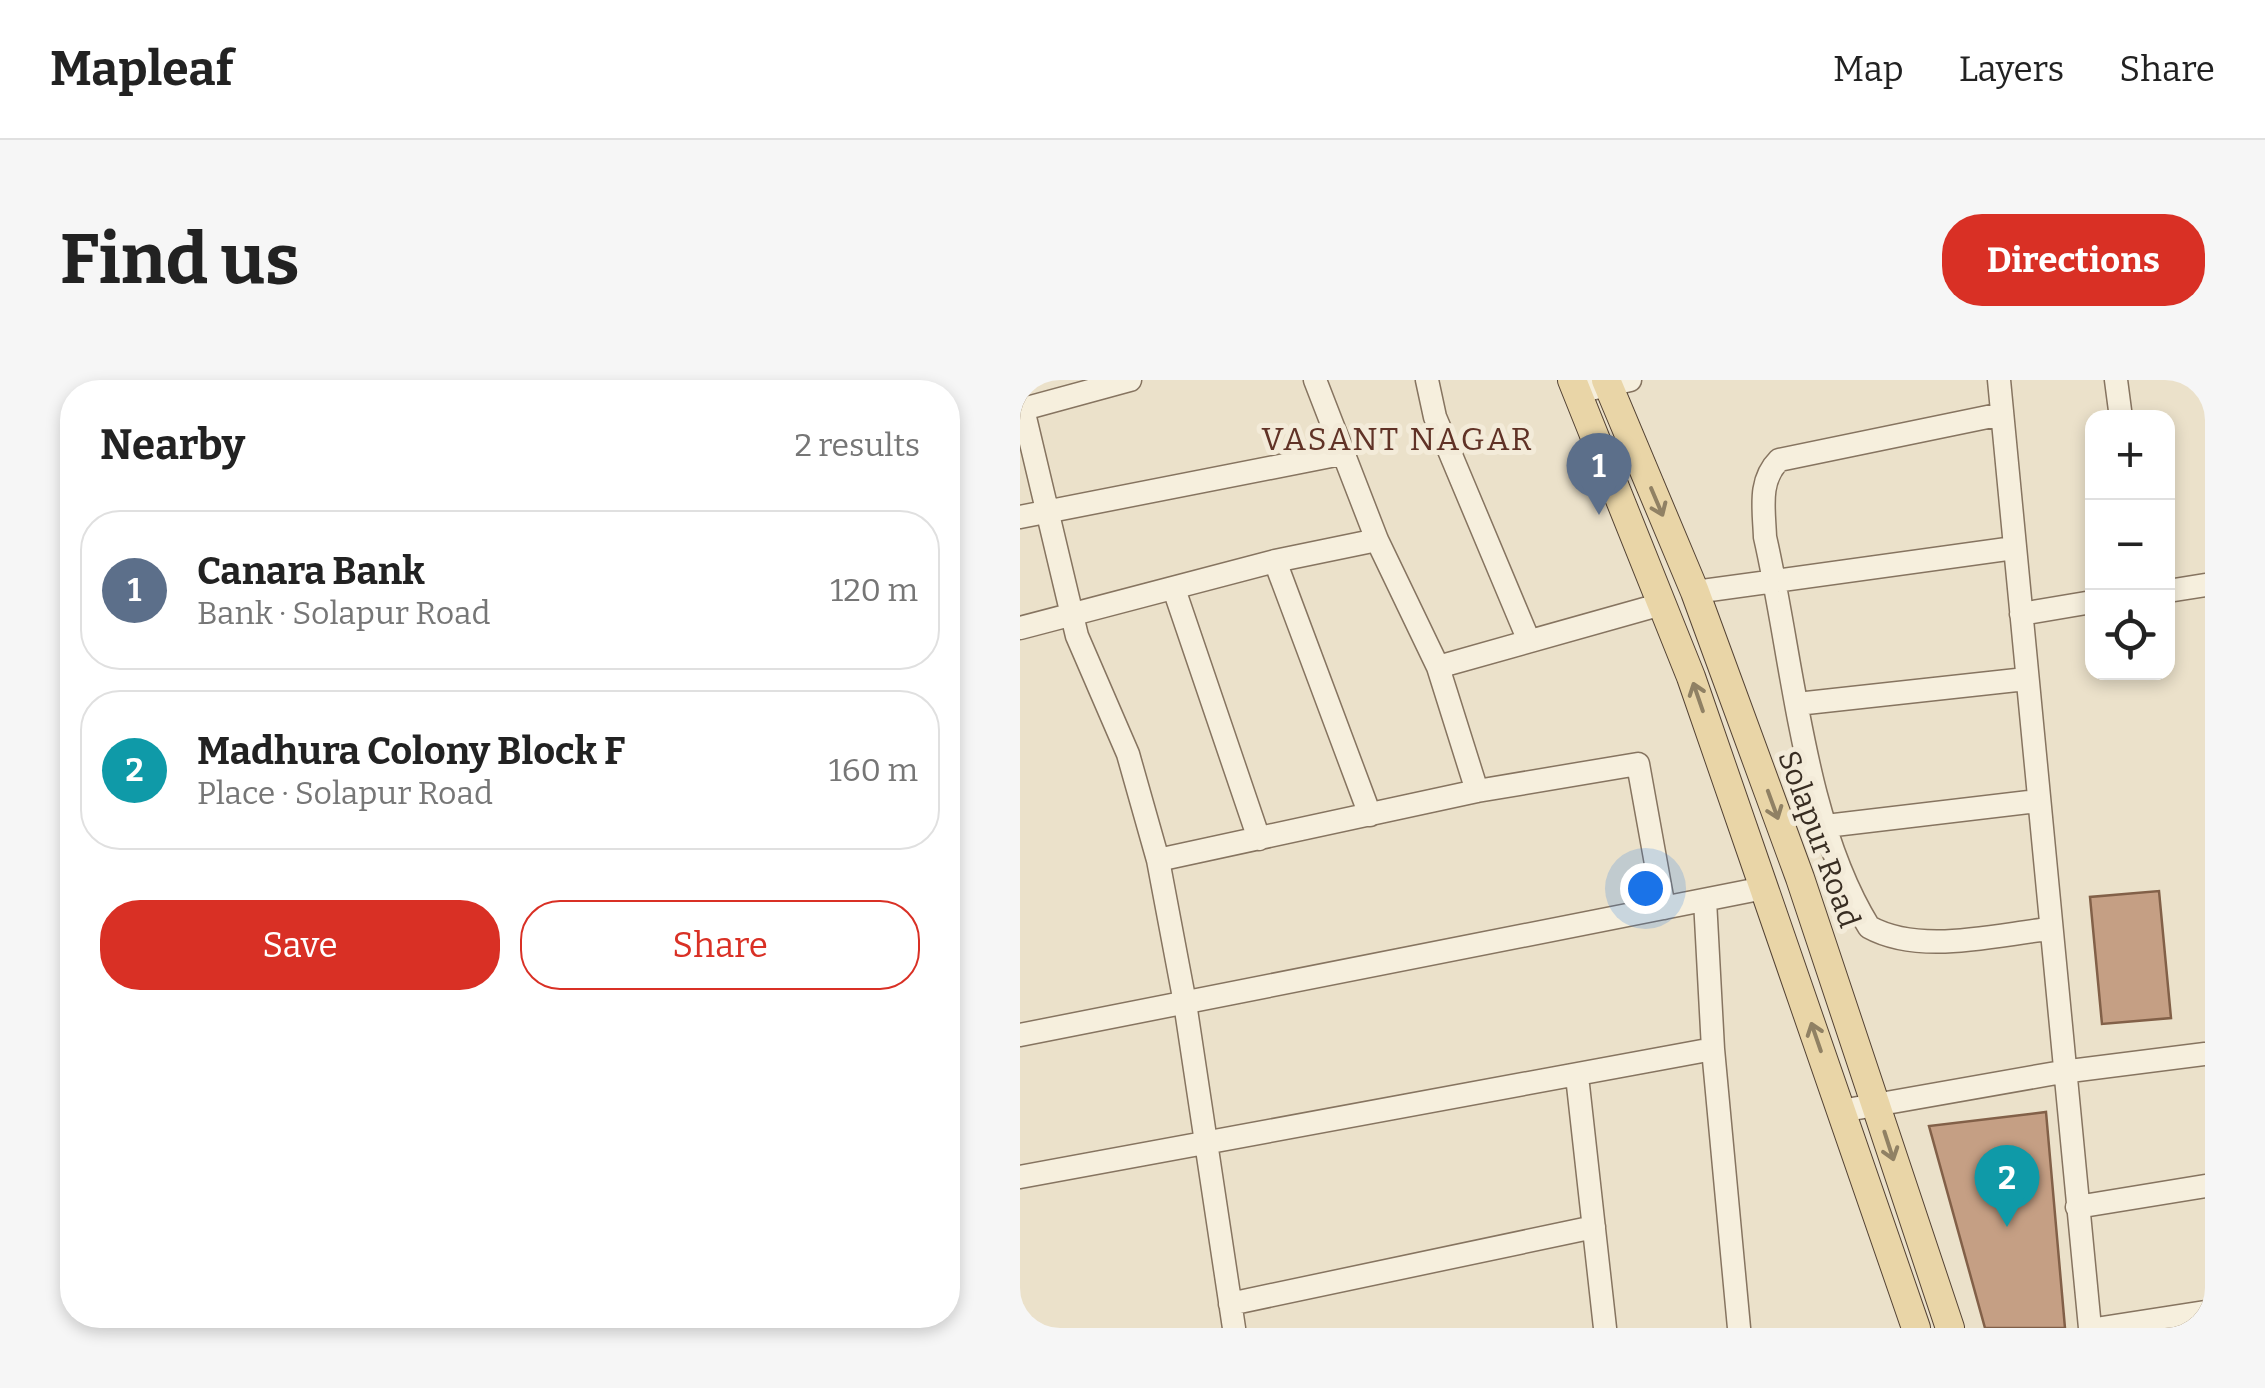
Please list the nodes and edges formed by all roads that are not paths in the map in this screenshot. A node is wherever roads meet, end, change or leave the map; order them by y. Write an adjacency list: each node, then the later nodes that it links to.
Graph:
1 (1130, 380): 8 (street)
2 (1315, 380): 12 (street)
3 (1427, 380): 28 (street)
4 (1999, 380): 11 (street)
5 (2116, 380): 10 (street)
6 (1614, 382): 7 (street); 22 (main road, Solapur Road, one-way to 22)
7 (1575, 386): 24 (main road)
8 (1058, 390): 9 (street)
9 (1021, 409): 13 (street)
10 (2120, 410)
11 (2002, 414): 16 (street); 18 (street)
12 (1341, 454): 13 (street); 15 (street)
13 (1047, 510): 14 (street); 25 (street)
14 (1020, 517)
15 (1377, 540): 17 (street); 29 (street)
16 (2014, 548): 18 (street); 26 (street)
17 (1275, 561): 21 (street); 34 (street)
18 (1775, 580): 22 (street); 31 (street)
19 (2205, 585): 20 (street)
20 (2175, 589)
21 (1174, 590): 25 (street); 36 (street)
22 (1695, 592): 48 (main road, Solapur Road, one-way to 48)
23 (2085, 603): 26 (street)
24 (1662, 604): 28 (street); 38 (main road, one-way to 24)
25 (1072, 614): 27 (street); 37 (street)
26 (2020, 614): 30 (street)
27 (1020, 628)
28 (1529, 641): 29 (street)
29 (1438, 667): 32 (street)
30 (2026, 679): 31 (street); 33 (street)
31 (1798, 704): 35 (street)
32 (1477, 791): 34 (street); 40 (street)
33 (2038, 802): 35 (street); 41 (street)
34 (1370, 815): 36 (street)
35 (1826, 826): 41 (street)
36 (1259, 838): 37 (street)
37 (1158, 860): 42 (street)
38 (1764, 888): 39 (street); 49 (main road, one-way to 38)
39 (1705, 900): 40 (street); 44 (street)
40 (1664, 908): 42 (street)
41 (2049, 930): 46 (street)
42 (1185, 1003): 43 (street); 50 (street)
43 (1020, 1035)
44 (1713, 1048): 47 (street); 59 (street)
45 (2205, 1054): 46 (street)
46 (2062, 1072): 48 (street); 53 (street)
47 (1578, 1076): 50 (street); 54 (street)
48 (1874, 1103): 49 (street); 61 (main road, Solapur Road, one-way to 61)
49 (1841, 1111): 60 (main road)
50 (1205, 1141): 51 (street); 55 (street)
51 (1020, 1178)
52 (2205, 1186): 53 (street)
53 (2077, 1206): 62 (street)
54 (1594, 1227): 55 (street); 58 (street)
55 (1230, 1304): 57 (street)
56 (2205, 1312): 63 (street)
57 (1234, 1328)
58 (1605, 1328)
59 (1739, 1328)
60 (1916, 1328)
61 (1950, 1328)
62 (2090, 1328)
63 (2102, 1328)

